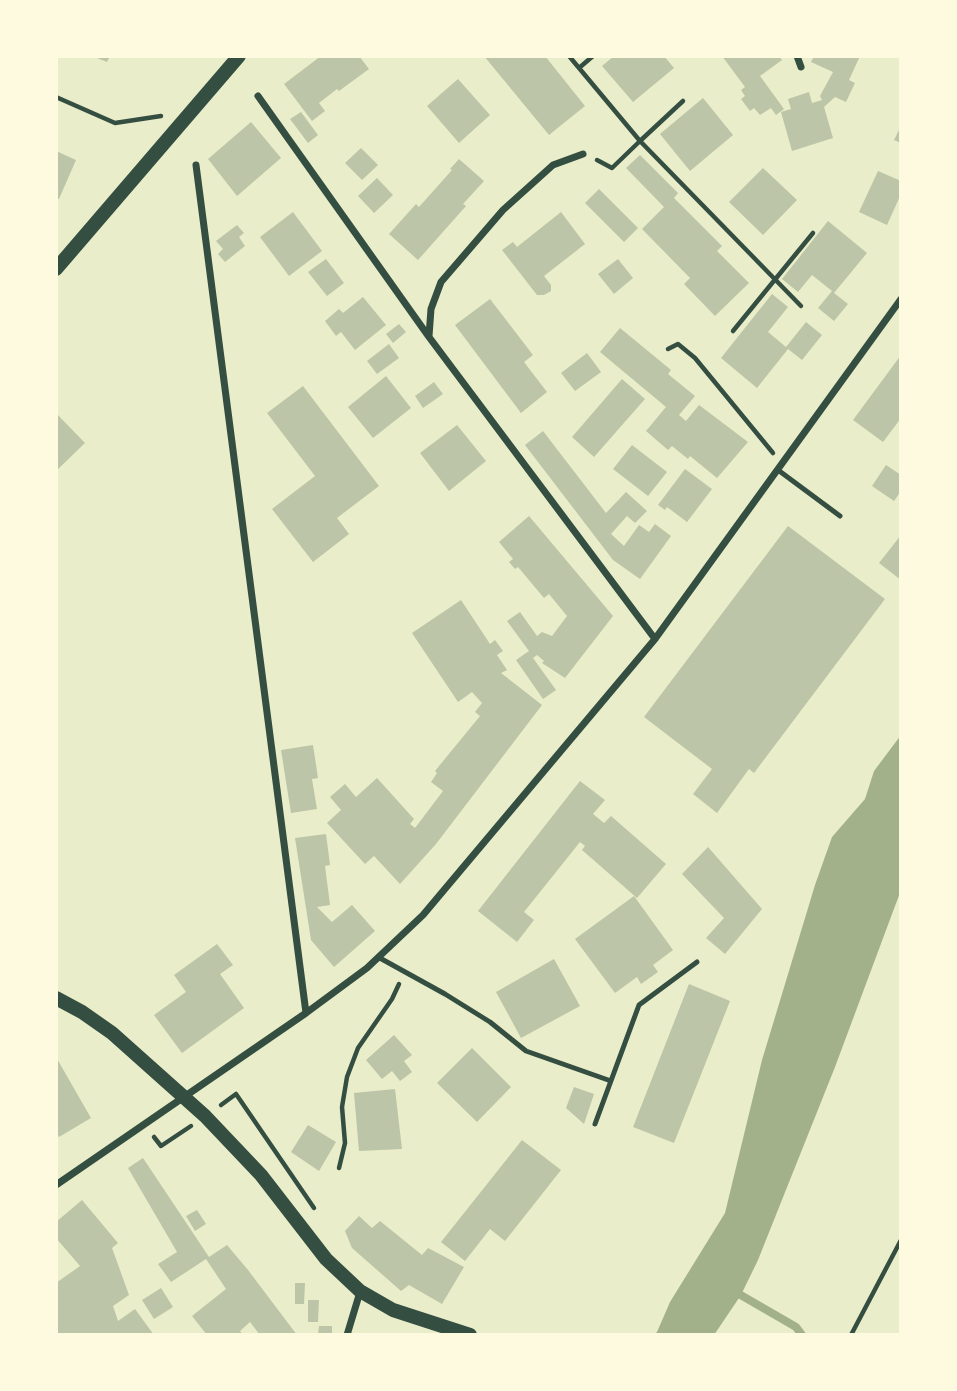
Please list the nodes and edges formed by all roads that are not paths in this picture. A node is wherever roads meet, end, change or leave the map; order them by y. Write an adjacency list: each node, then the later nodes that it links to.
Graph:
1 (797, 56): 3 (street)
2 (234, 58): 7 (main road)
3 (801, 67)
4 (258, 96): 9 (street)
5 (583, 154): 9 (street)
6 (196, 166): 16 (street)
7 (56, 269)
8 (901, 299): 10 (street)
9 (429, 337): 12 (street)
10 (780, 468): 11 (lane); 12 (street)
11 (839, 516)
12 (654, 639): 13 (street)
13 (378, 957): 16 (street); 17 (lane)
14 (697, 962): 17 (lane)
15 (56, 998): 18 (main road)
16 (306, 1013): 18 (street)
17 (611, 1081): 19 (lane)
18 (183, 1097): 20 (street); 21 (main road)
19 (595, 1124)
20 (56, 1185)
21 (360, 1291): 22 (street); 23 (main road)
22 (346, 1335)
23 (470, 1335)

